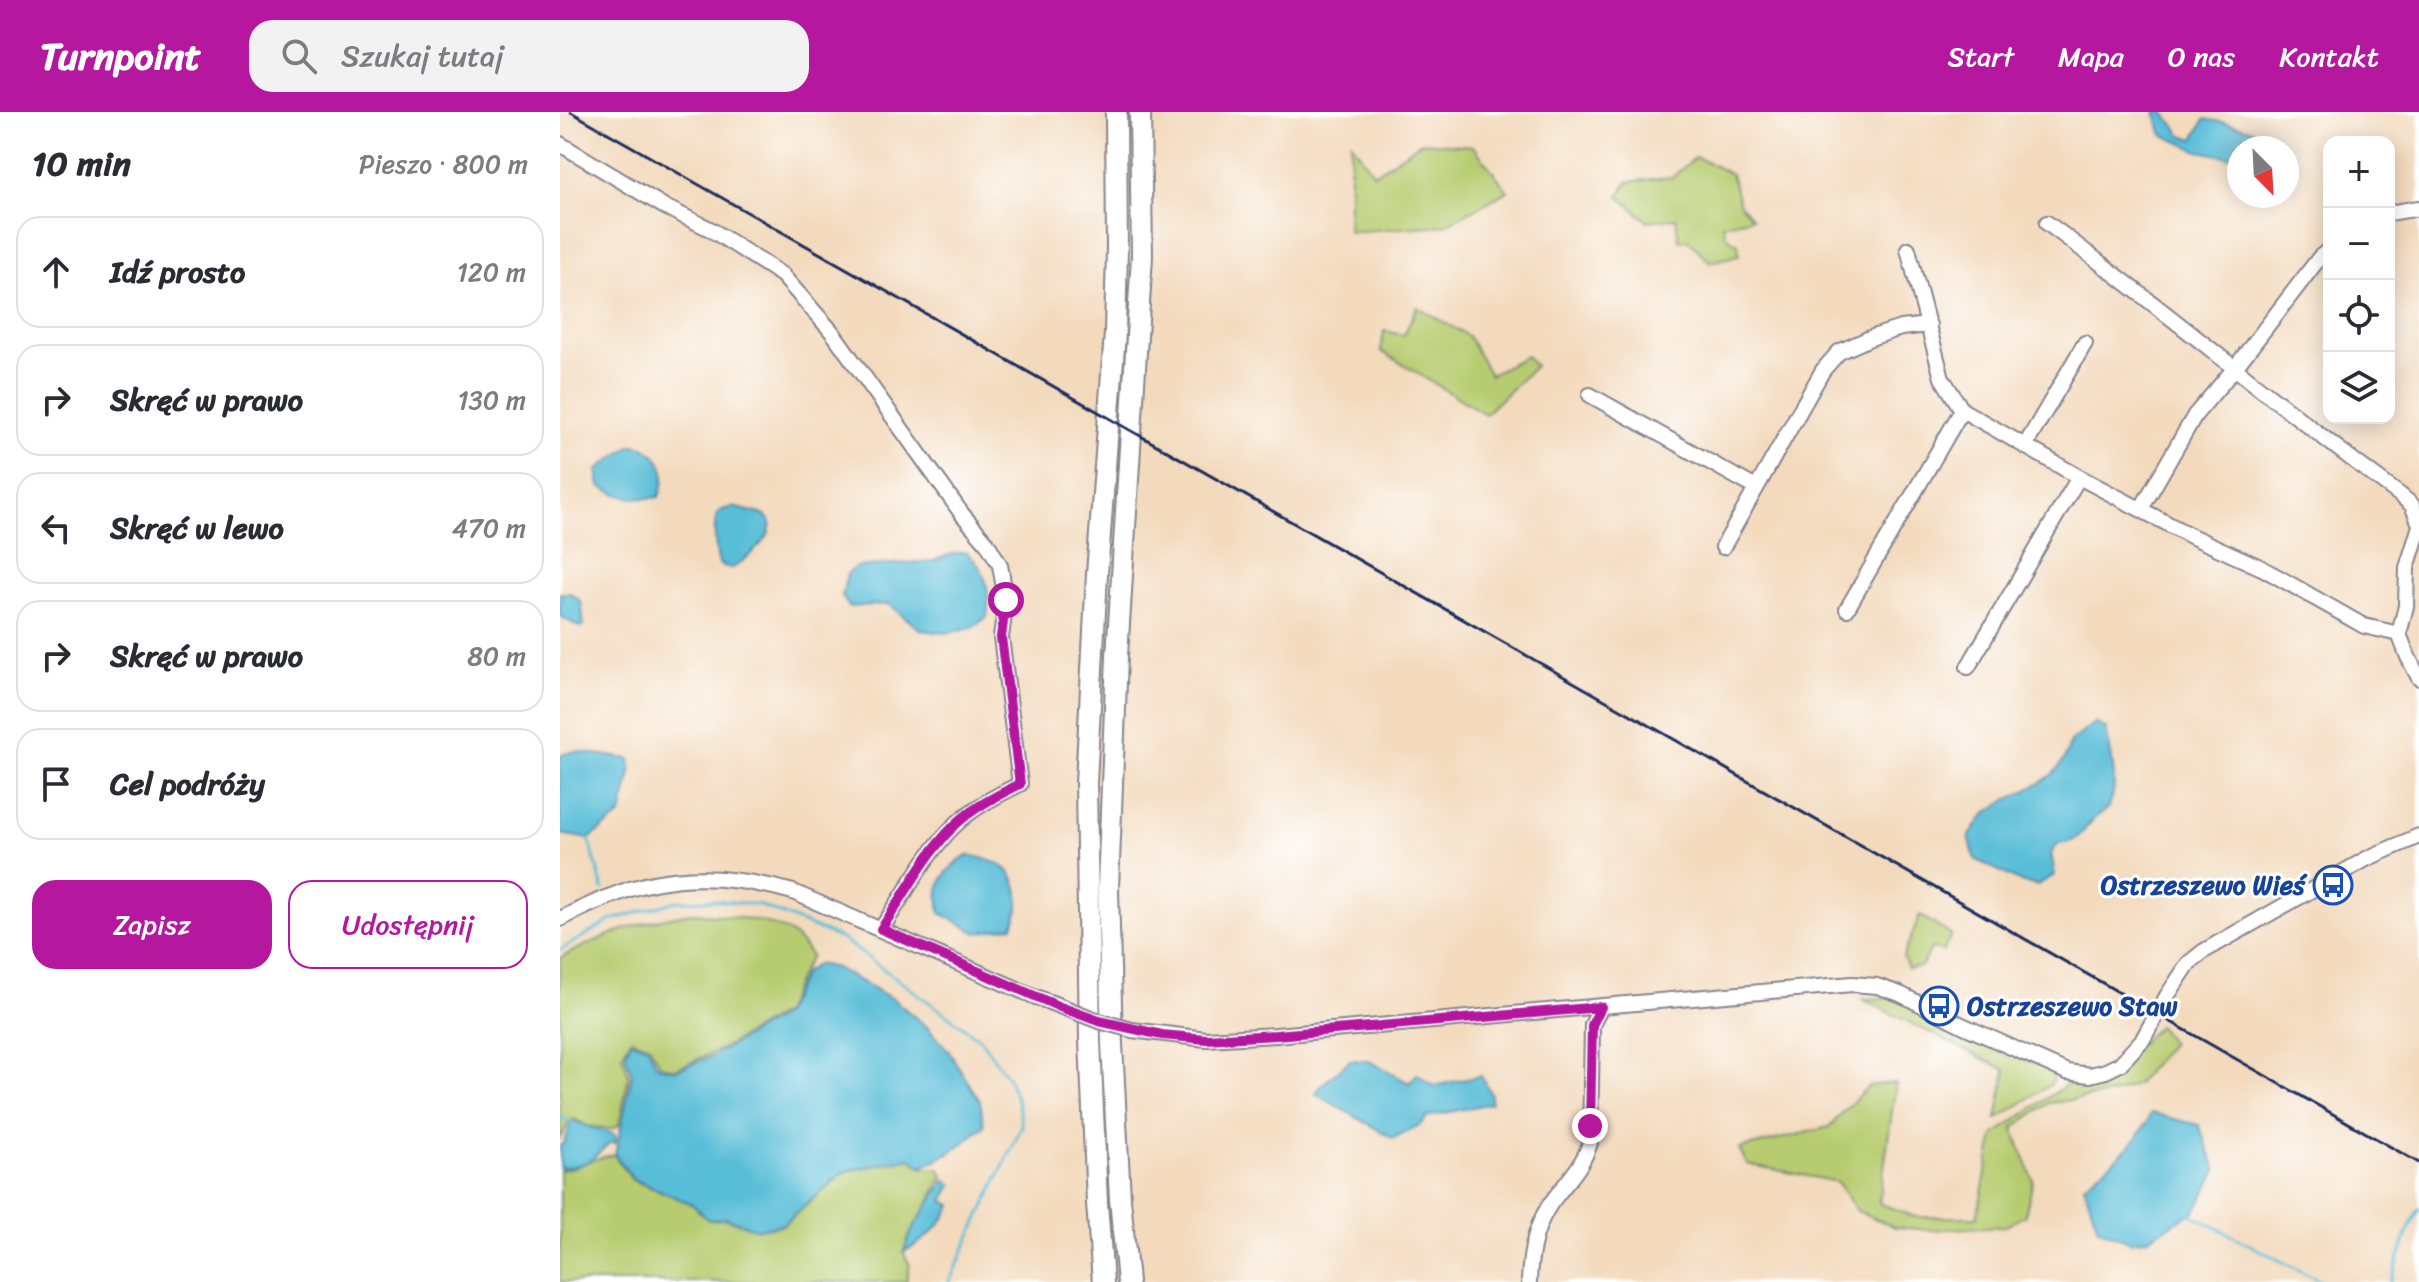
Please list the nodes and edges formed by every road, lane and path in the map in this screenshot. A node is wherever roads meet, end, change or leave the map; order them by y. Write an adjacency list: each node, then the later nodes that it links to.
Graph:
1 (1116, 112): 29 (highway)
2 (1140, 112): 30 (highway)
3 (560, 144): 27 (street)
4 (2419, 208): 5 (street)
5 (2395, 212)
6 (2047, 223): 11 (street)
7 (1908, 249): 9 (street)
8 (2323, 256): 11 (street)
9 (1929, 325): 13 (street); 16 (street)
10 (2085, 343): 14 (street)
11 (2234, 369): 17 (street); 18 (street)
12 (1590, 395): 16 (street)
13 (1962, 410): 14 (street); 21 (street)
14 (2025, 446): 15 (street)
15 (2079, 477): 17 (street); 23 (street)
16 (1756, 488): 20 (street)
17 (2141, 509): 22 (street)
18 (2419, 522)
19 (2419, 529): 22 (street)
20 (1723, 547)
21 (1847, 609)
22 (2399, 634): 24 (street)
23 (1968, 667)
24 (2419, 678)
25 (2419, 836): 28 (street, bridge)
26 (560, 919): 27 (street)
27 (881, 929): 28 (street, bridge)
28 (1601, 1007): 31 (street)
29 (1103, 1282)
30 (1128, 1282)
31 (1529, 1282)

